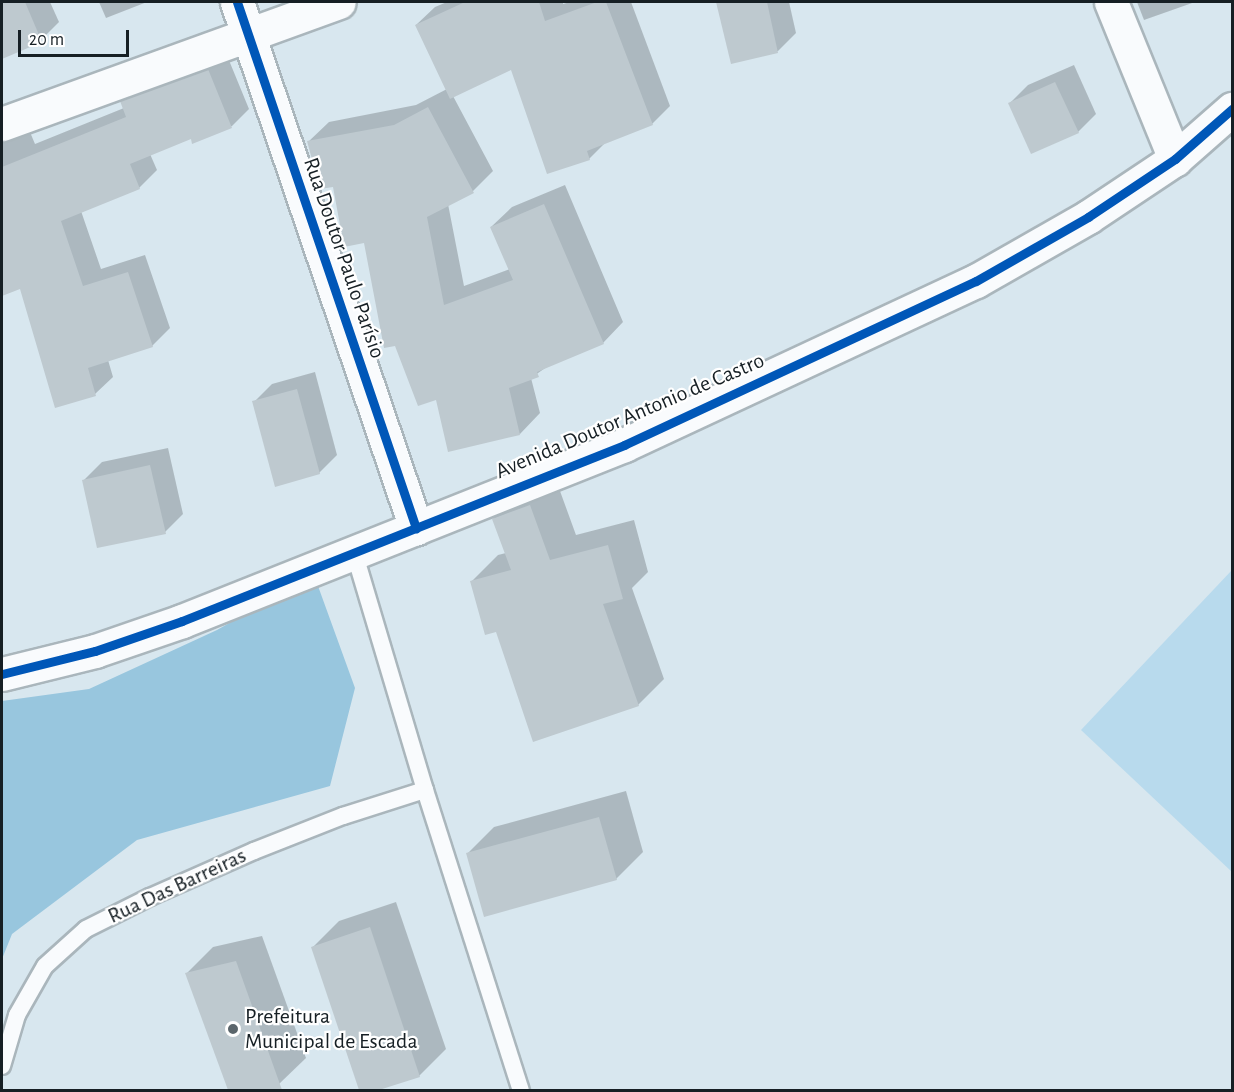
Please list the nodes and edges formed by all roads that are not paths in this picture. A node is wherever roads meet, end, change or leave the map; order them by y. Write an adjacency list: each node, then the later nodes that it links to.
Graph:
1 (237, 2): 4 (street, Rua Doutor Paulo Parísio)
2 (339, 2): 4 (street)
3 (1111, 2): 7 (street)
4 (247, 33): 6 (street); 8 (street, Rua Doutor Paulo Parísio)
5 (1233, 109): 7 (street, Avenida Doutor Antonio de Castro)
6 (2, 124)
7 (1175, 159): 8 (street, Avenida Doutor Antonio de Castro)
8 (416, 528): 9 (street, Avenida Doutor Antonio de Castro)
9 (354, 552): 10 (street, Avenida Doutor Antonio de Castro); 11 (lane)
10 (2, 674)
11 (425, 790): 12 (lane, Rua Das Barreiras); 13 (lane)
12 (2, 1066)
13 (521, 1090)

